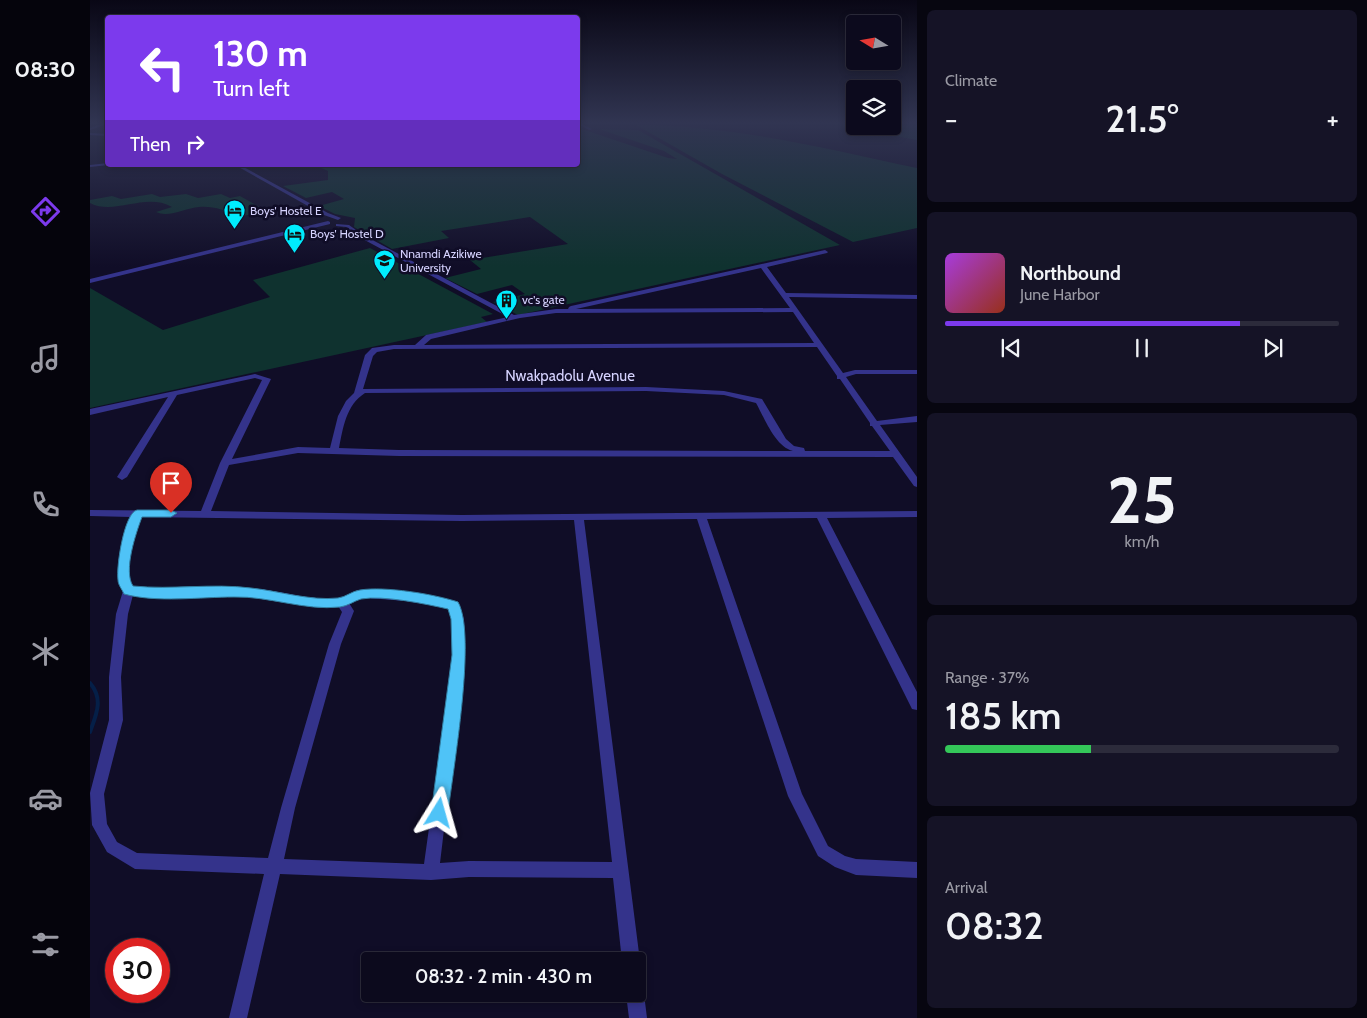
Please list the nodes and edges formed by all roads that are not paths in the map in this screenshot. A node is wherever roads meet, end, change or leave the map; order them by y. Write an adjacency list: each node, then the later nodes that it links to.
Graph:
1 (248, 172): 2 (street)
2 (331, 221): 3 (street); 3 (street); 6 (street)
3 (347, 225): 11 (street)
4 (825, 252): 5 (street)
5 (763, 266): 7 (street); 10 (street)
6 (90, 281)
7 (784, 295): 8 (street); 9 (street)
8 (917, 297)
9 (796, 310): 10 (street); 12 (street)
10 (566, 312): 11 (street)
11 (518, 317): 13 (street)
12 (820, 345): 13 (street); 15 (street)
13 (418, 346): 16 (street)
14 (917, 372): 15 (street)
15 (840, 376): 20 (street)
16 (358, 393): 21 (street); 22 (street, Nwakpadolu Avenue)
17 (174, 394): 18 (street); 24 (street); 25 (street)
18 (90, 412)
19 (917, 419): 20 (street)
20 (873, 424): 23 (street)
21 (334, 449): 22 (street); 24 (street)
22 (817, 454): 23 (street)
23 (896, 454): 26 (street)
24 (225, 463): 28 (street)
25 (122, 477)
26 (917, 484)
27 (90, 513): 29 (street)
28 (204, 513): 29 (street); 33 (street)
29 (137, 514): 34 (street)
30 (917, 514): 31 (street)
31 (820, 515): 32 (street); 36 (street)
32 (701, 516): 33 (street); 39 (street)
33 (579, 517): 38 (street)
34 (129, 590): 35 (street); 37 (street)
35 (341, 602): 37 (street); 40 (street)
36 (917, 705)
37 (274, 868): 40 (street); 43 (street)
38 (620, 870): 40 (street); 41 (street)
39 (917, 870)
40 (431, 872)
41 (630, 952)
42 (636, 1002): 44 (street)
43 (238, 1018)
44 (638, 1018)

